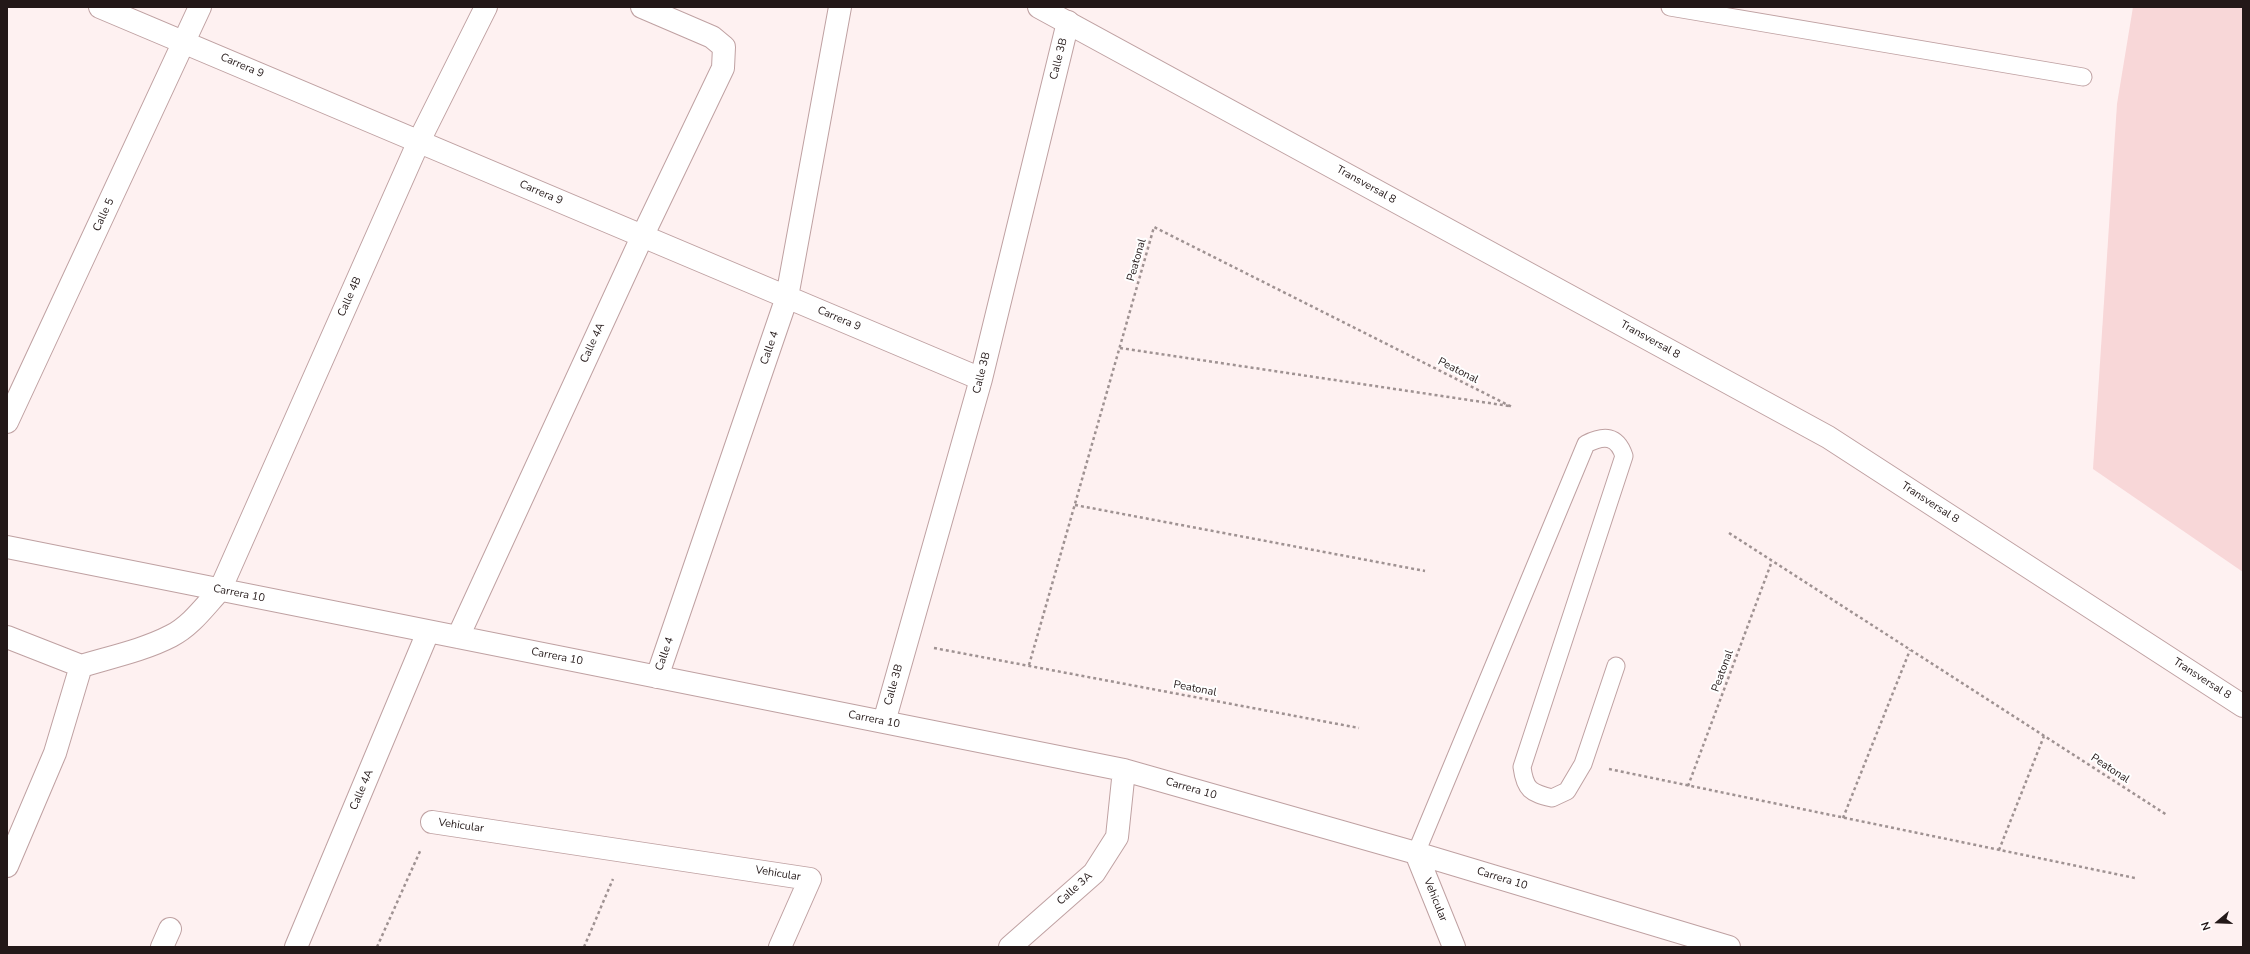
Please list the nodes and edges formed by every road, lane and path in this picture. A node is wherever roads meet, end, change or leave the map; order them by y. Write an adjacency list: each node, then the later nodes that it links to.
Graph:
1 (100, 7): 9 (street, Carrera 9)
2 (200, 7): 9 (street, Calle 5)
3 (486, 7): 11 (street, Calle 4B)
4 (642, 7): 12 (street, Calle 4A)
5 (840, 7): 13 (street, Calle 4)
6 (1039, 7): 8 (street, Transversal 8)
7 (1670, 7): 10 (lane)
8 (1068, 22): 15 (street, Calle 3B); 32 (street, Transversal 8)
9 (184, 41): 11 (street, Carrera 9); 16 (street, Calle 5)
10 (2083, 77)
11 (419, 141): 12 (street, Carrera 9); 22 (street, Calle 4B)
12 (642, 237): 13 (street, Carrera 9); 25 (street, Calle 4A)
13 (787, 296): 15 (street, Carrera 9); 31 (street, Calle 4)
14 (1120, 348): 14 (path, Peatonal); 17 (path, Peatonal)
15 (981, 379): 26 (street, Calle 3B)
16 (7, 422)
17 (1075, 505): 21 (path); 29 (path, Peatonal)
18 (1729, 533): 20 (path, Peatonal)
19 (7, 547): 22 (street, Carrera 10)
20 (1772, 561): 27 (path, Peatonal); 38 (path, Peatonal)
21 (1425, 571)
22 (220, 590): 23 (street, Carrera 10); 28 (street, Calle 4B)
23 (428, 632): 25 (street, Carrera 10); 47 (street, Calle 4A)
24 (7, 637): 28 (street)
25 (458, 637): 31 (street, Carrera 10)
26 (906, 643): 29 (path, Peatonal); 33 (street, Calle 3B)
27 (1910, 650): 35 (path, Peatonal); 40 (path)
28 (81, 666): 45 (street)
29 (1028, 666): 34 (path, Peatonal)
30 (1616, 666): 36 (lane)
31 (657, 677): 33 (street, Carrera 10)
32 (2243, 706)
33 (884, 722): 37 (street, Carrera 10)
34 (1359, 728)
35 (2044, 736): 39 (path, Peatonal); 42 (path)
36 (1583, 764): 38 (path); 44 (lane)
37 (1124, 770): 44 (street, Carrera 10); 51 (street, Calle 3A)
38 (1688, 786): 40 (path)
39 (2167, 815)
40 (1843, 818): 42 (path)
41 (432, 822): 43 (street, Vehicular); 48 (path, Vehicular)
42 (1999, 850): 46 (path)
43 (625, 851): 49 (path); 50 (street, Vehicular)
44 (1416, 853): 52 (street, Vehicular); 53 (street, Carrera 10)
45 (7, 866)
46 (2134, 878)
47 (296, 947)
48 (377, 947)
49 (584, 947)
50 (780, 947)
51 (1010, 947)
52 (1454, 947)
53 (1729, 947)

